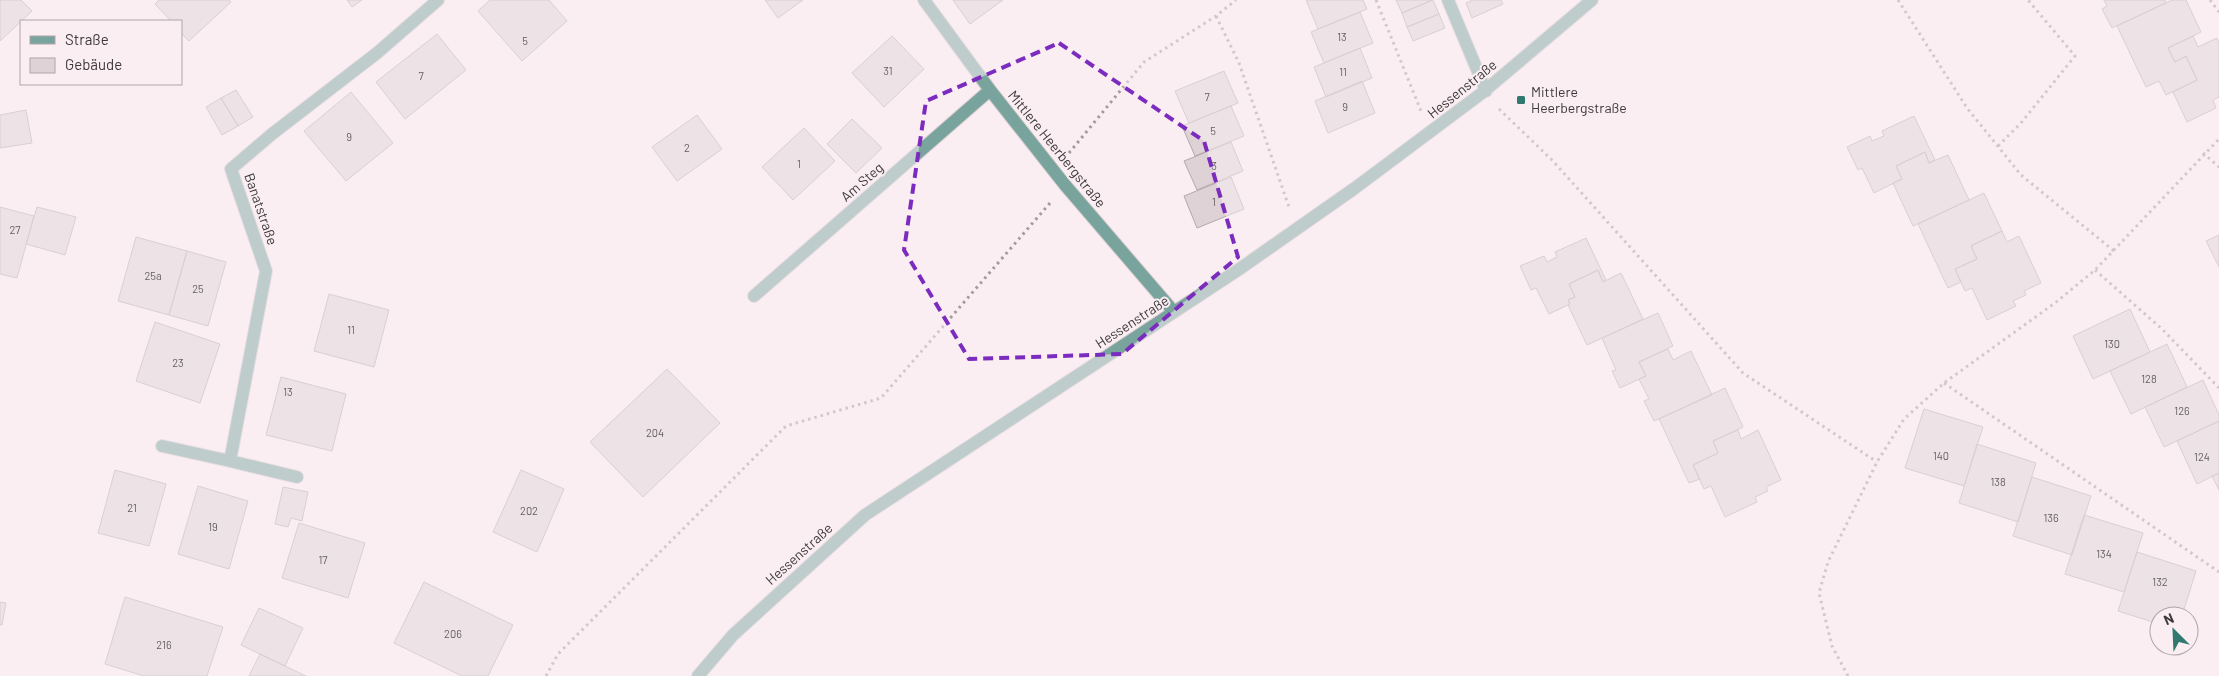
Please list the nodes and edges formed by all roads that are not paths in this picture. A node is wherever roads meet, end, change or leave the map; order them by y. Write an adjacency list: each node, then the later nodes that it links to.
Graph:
1 (438, 0): 10 (street, Banatstraße)
2 (924, 0): 5 (street, Mittlere Heerbergstraße)
3 (1448, 0): 6 (street)
4 (1592, 0): 6 (street, Hessenstraße)
5 (990, 90): 7 (street, Am Steg); 8 (street, Mittlere Heerbergstraße)
6 (1484, 92): 8 (street, Hessenstraße)
7 (754, 296)
8 (1174, 312): 12 (street, Hessenstraße)
9 (162, 446): 10 (street)
10 (230, 461): 11 (street)
11 (297, 477)
12 (698, 676)

